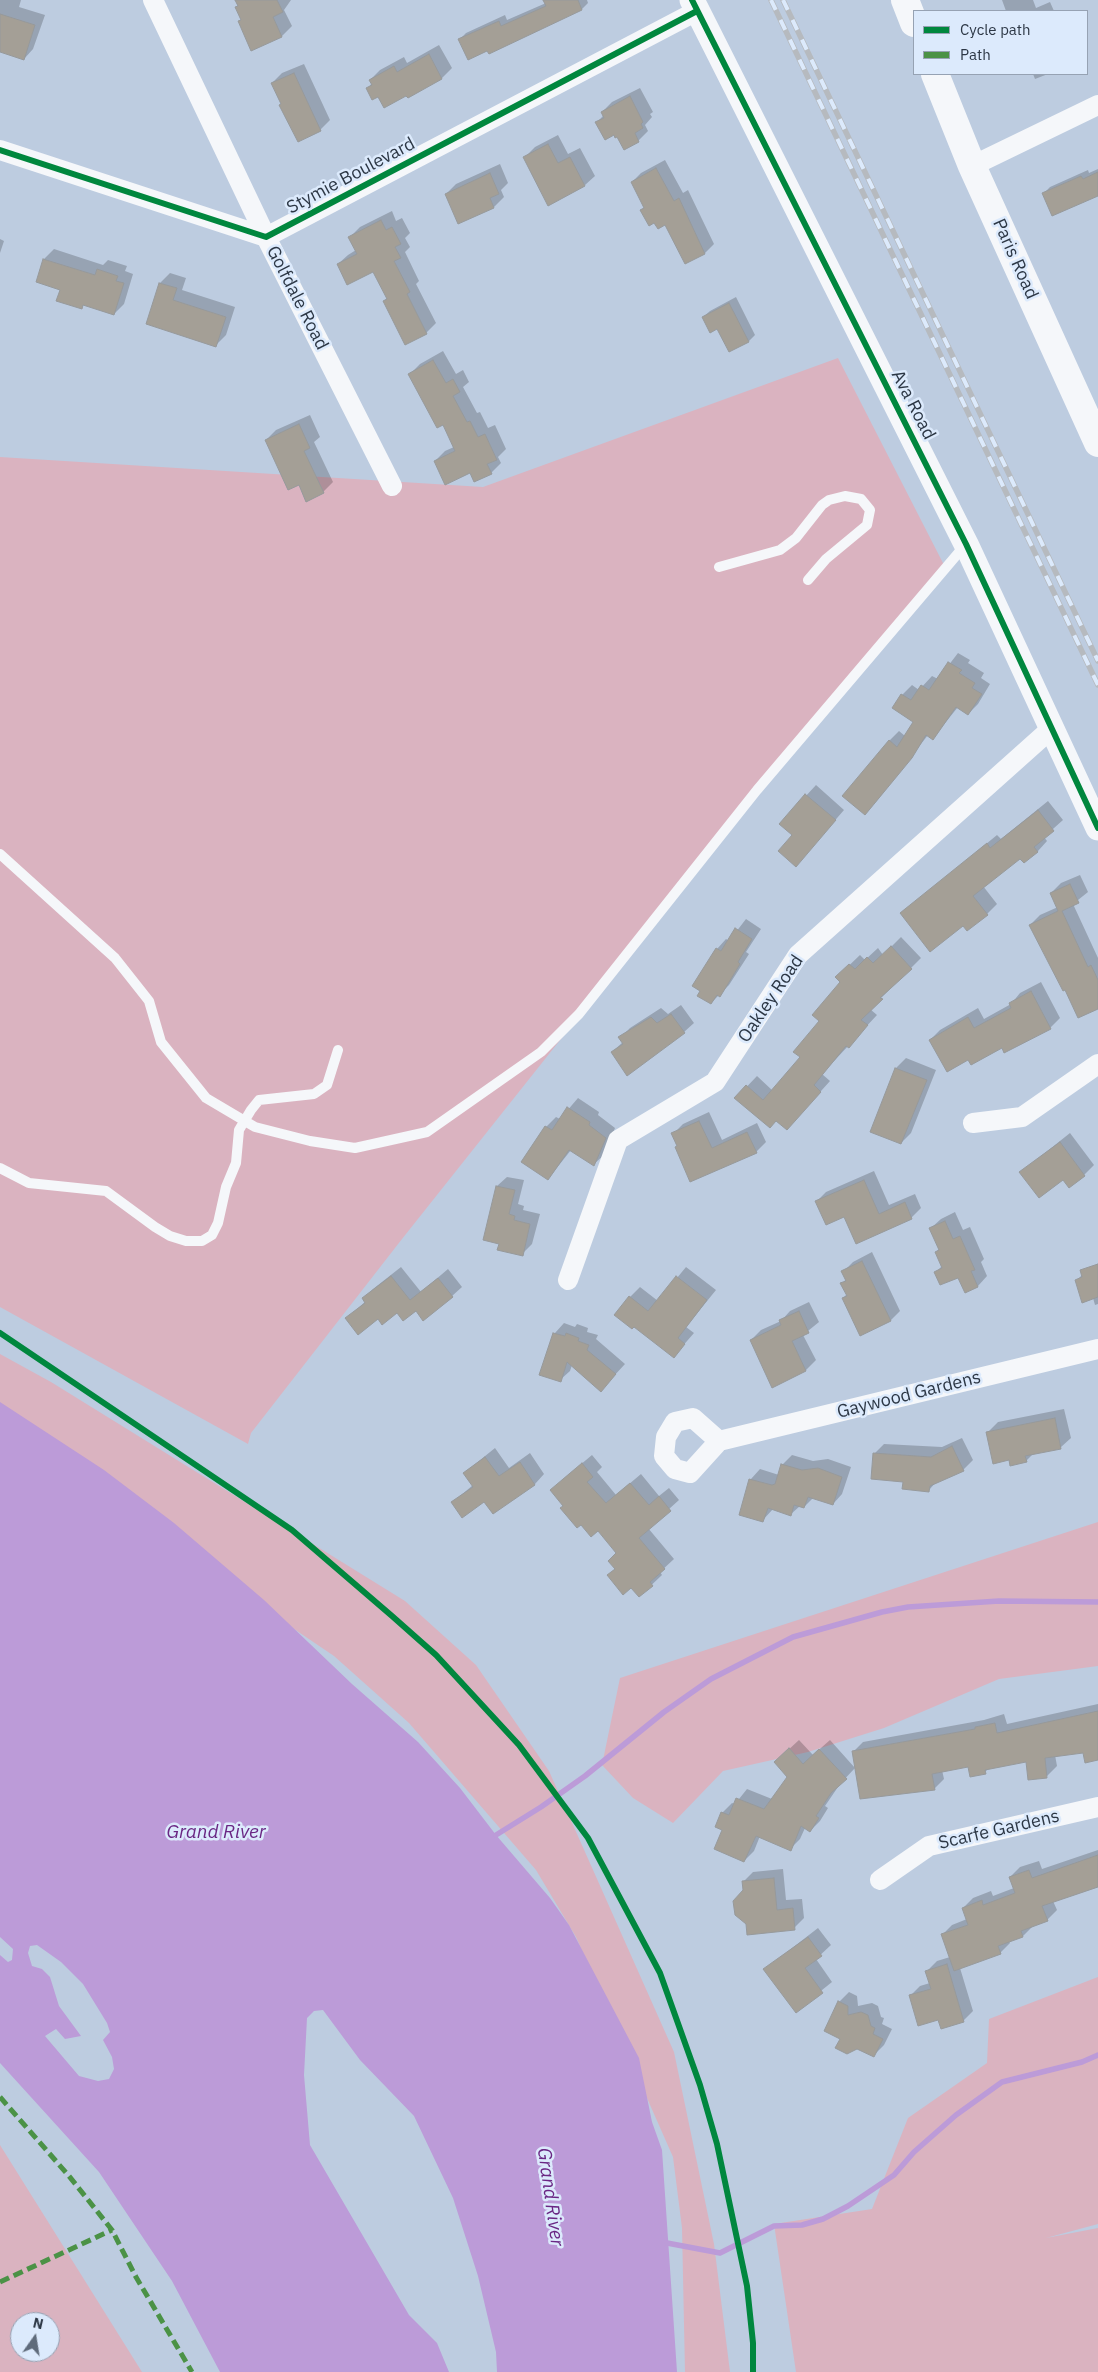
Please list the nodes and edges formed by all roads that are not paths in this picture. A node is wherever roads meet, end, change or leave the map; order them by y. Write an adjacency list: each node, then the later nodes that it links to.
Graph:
1 (152, 0): 9 (street, Golfdale Road)
2 (905, 0): 4 (main road)
3 (695, 5): 9 (street, Stymie Boulevard); 12 (street, Ava Road)
4 (913, 20)
5 (935, 75): 8 (main road, Paris Road)
6 (1098, 105): 8 (street)
7 (0, 150): 9 (street)
8 (972, 166): 10 (main road, Paris Road)
9 (266, 237): 11 (street, Golfdale Road)
10 (1098, 443)
11 (392, 486)
12 (966, 544): 15 (street, Ava Road); 20 (lane)
13 (719, 567): 14 (lane)
14 (808, 580)
15 (1052, 728): 16 (street, Ava Road); 23 (street, Oakley Road)
16 (1098, 828)
17 (0, 854): 20 (lane)
18 (338, 1050): 20 (lane)
19 (1098, 1064): 21 (street)
20 (245, 1121): 22 (lane)
21 (973, 1123)
22 (0, 1168)
23 (568, 1280)
24 (1098, 1350): 25 (street, Gaywood Gardens)
25 (719, 1441)
26 (1098, 1808): 27 (street, Scarfe Gardens)
27 (880, 1880)

